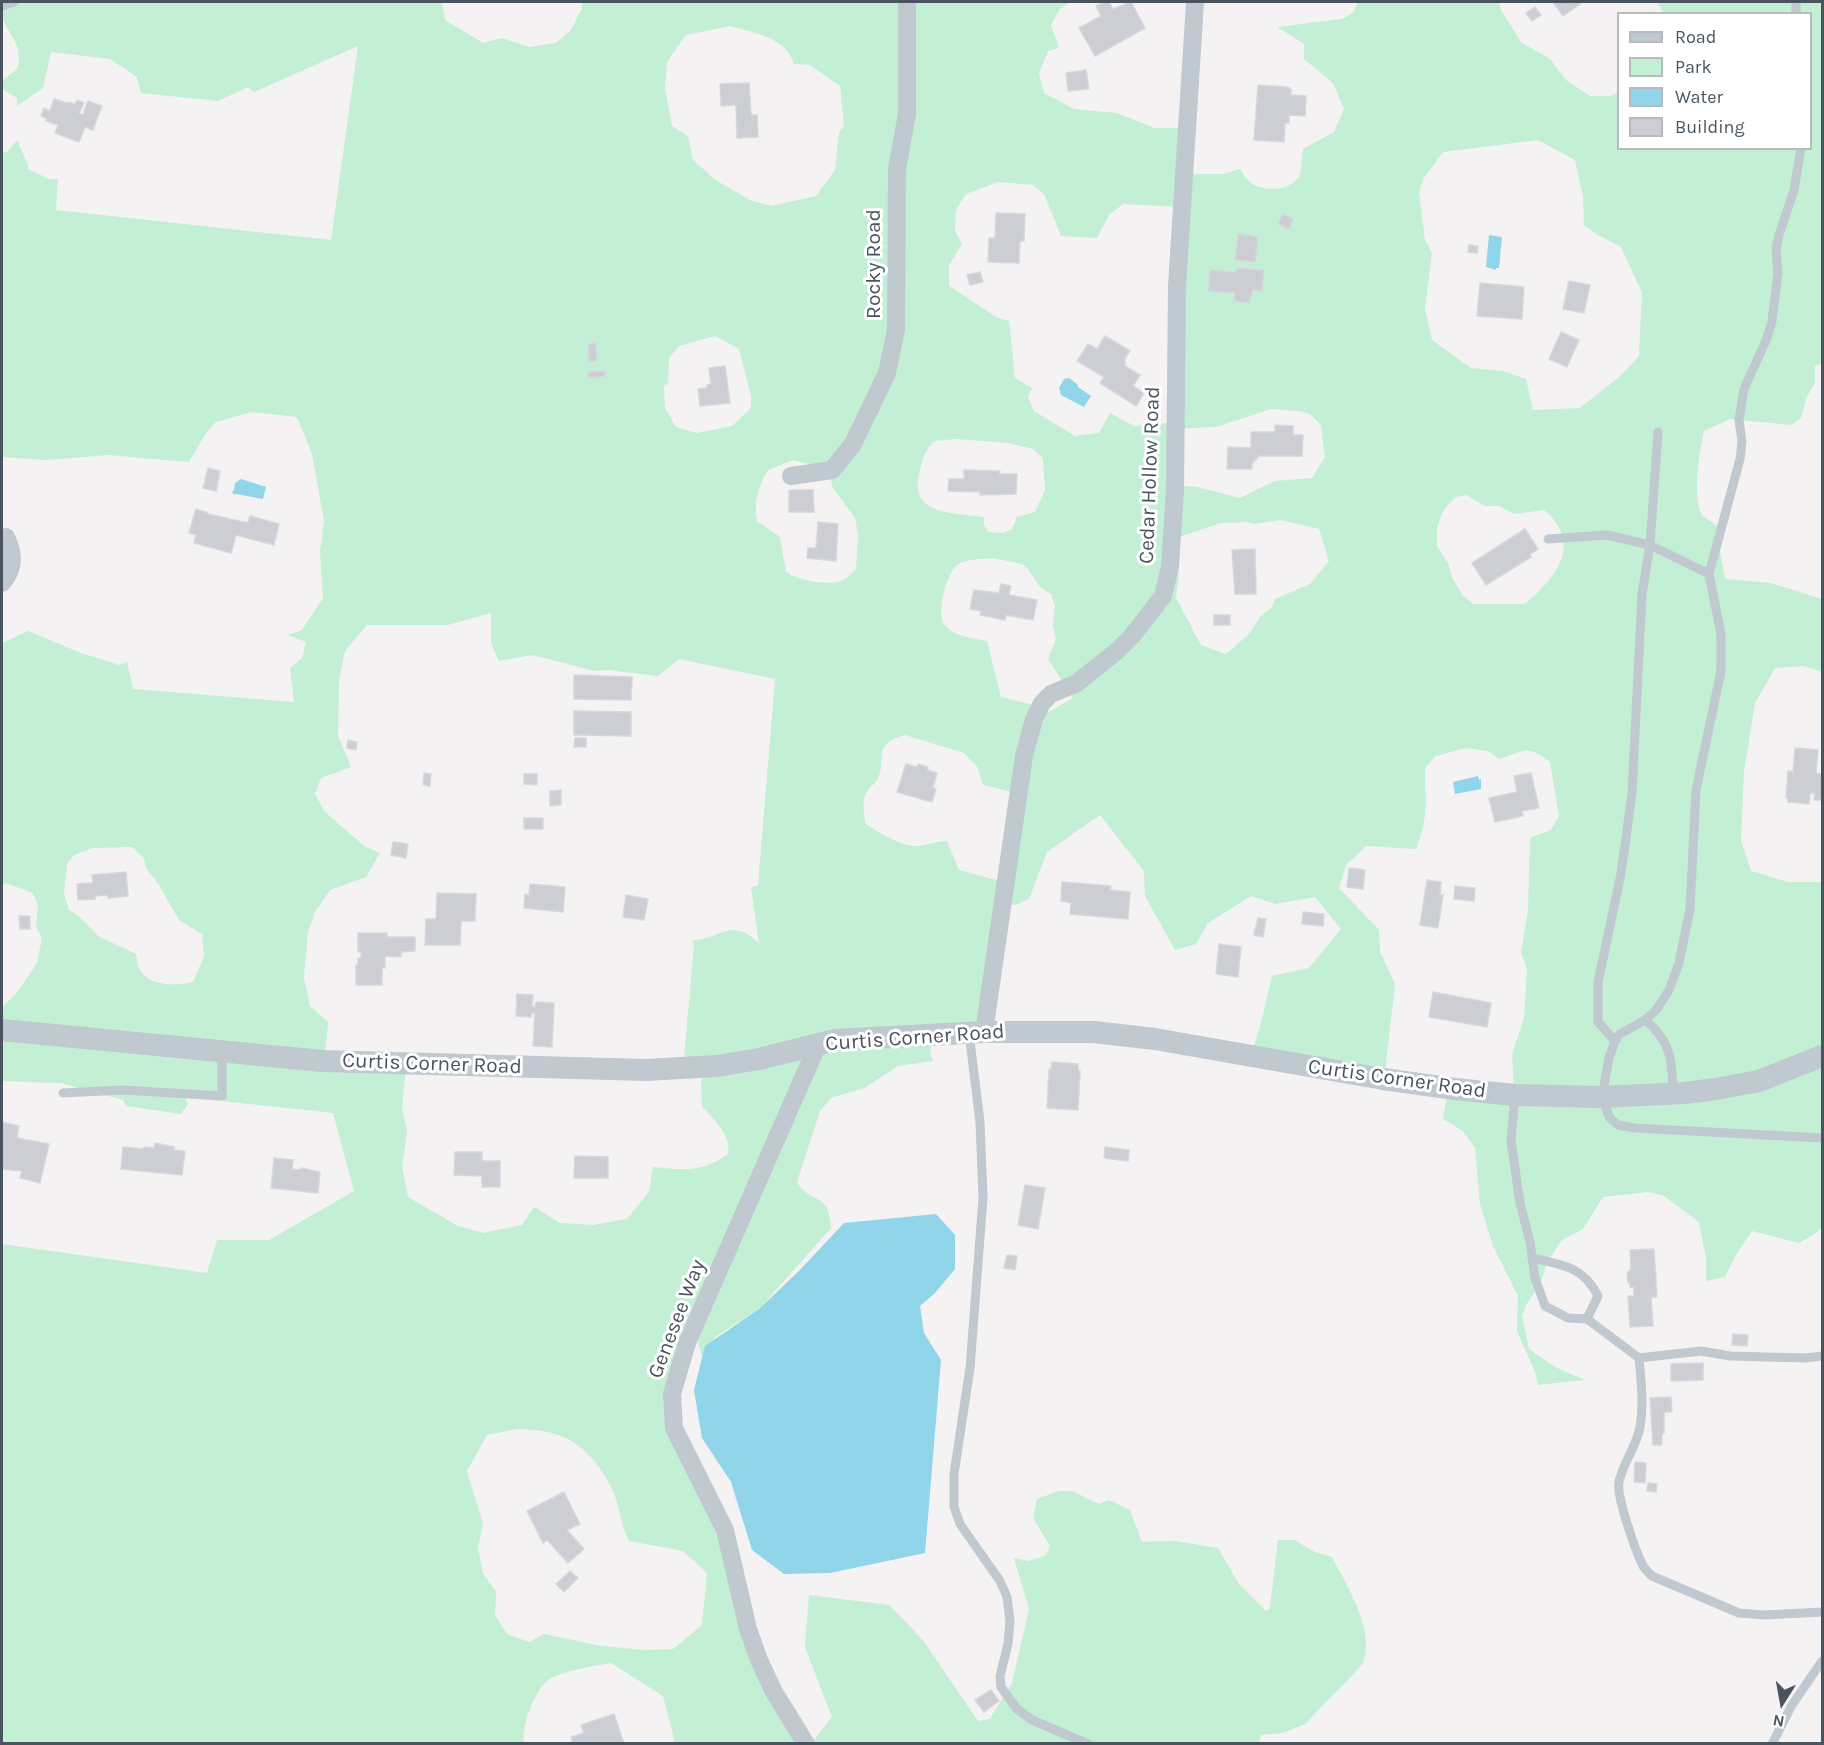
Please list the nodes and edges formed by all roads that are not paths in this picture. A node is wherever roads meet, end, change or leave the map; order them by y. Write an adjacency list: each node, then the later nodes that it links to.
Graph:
1 (14, 2): 4 (lane)
2 (907, 2): 7 (street, Rocky Road)
3 (1195, 2): 15 (street, Cedar Hollow Road)
4 (2, 6)
5 (1801, 150): 11 (lane)
6 (1658, 432): 10 (lane)
7 (790, 476)
8 (4, 531): 12 (street)
9 (1548, 539): 10 (lane)
10 (1650, 545): 11 (lane); 16 (lane)
11 (1709, 574): 13 (lane)
12 (2, 583)
13 (1645, 1020): 16 (lane); 21 (lane)
14 (2, 1030): 18 (street, Curtis Corner Road)
15 (976, 1032): 17 (street, Curtis Corner Road); 22 (street, Curtis Corner Road); 32 (lane)
16 (1615, 1041): 23 (lane)
17 (818, 1044): 18 (street, Curtis Corner Road); 31 (street, Genesee Way)
18 (222, 1051): 20 (lane)
19 (1822, 1056): 21 (street, Curtis Corner Road)
20 (63, 1093)
21 (1673, 1094): 23 (street, Curtis Corner Road)
22 (1515, 1095): 23 (street, Curtis Corner Road); 25 (lane)
23 (1602, 1097): 24 (lane)
24 (1822, 1138)
25 (1532, 1258): 26 (lane); 26 (lane)
26 (1587, 1319): 28 (lane)
27 (1822, 1356): 28 (lane)
28 (1639, 1358): 29 (lane)
29 (1822, 1612)
30 (1822, 1660): 33 (lane)
31 (806, 1743)
32 (1088, 1743)
33 (1772, 1743)

